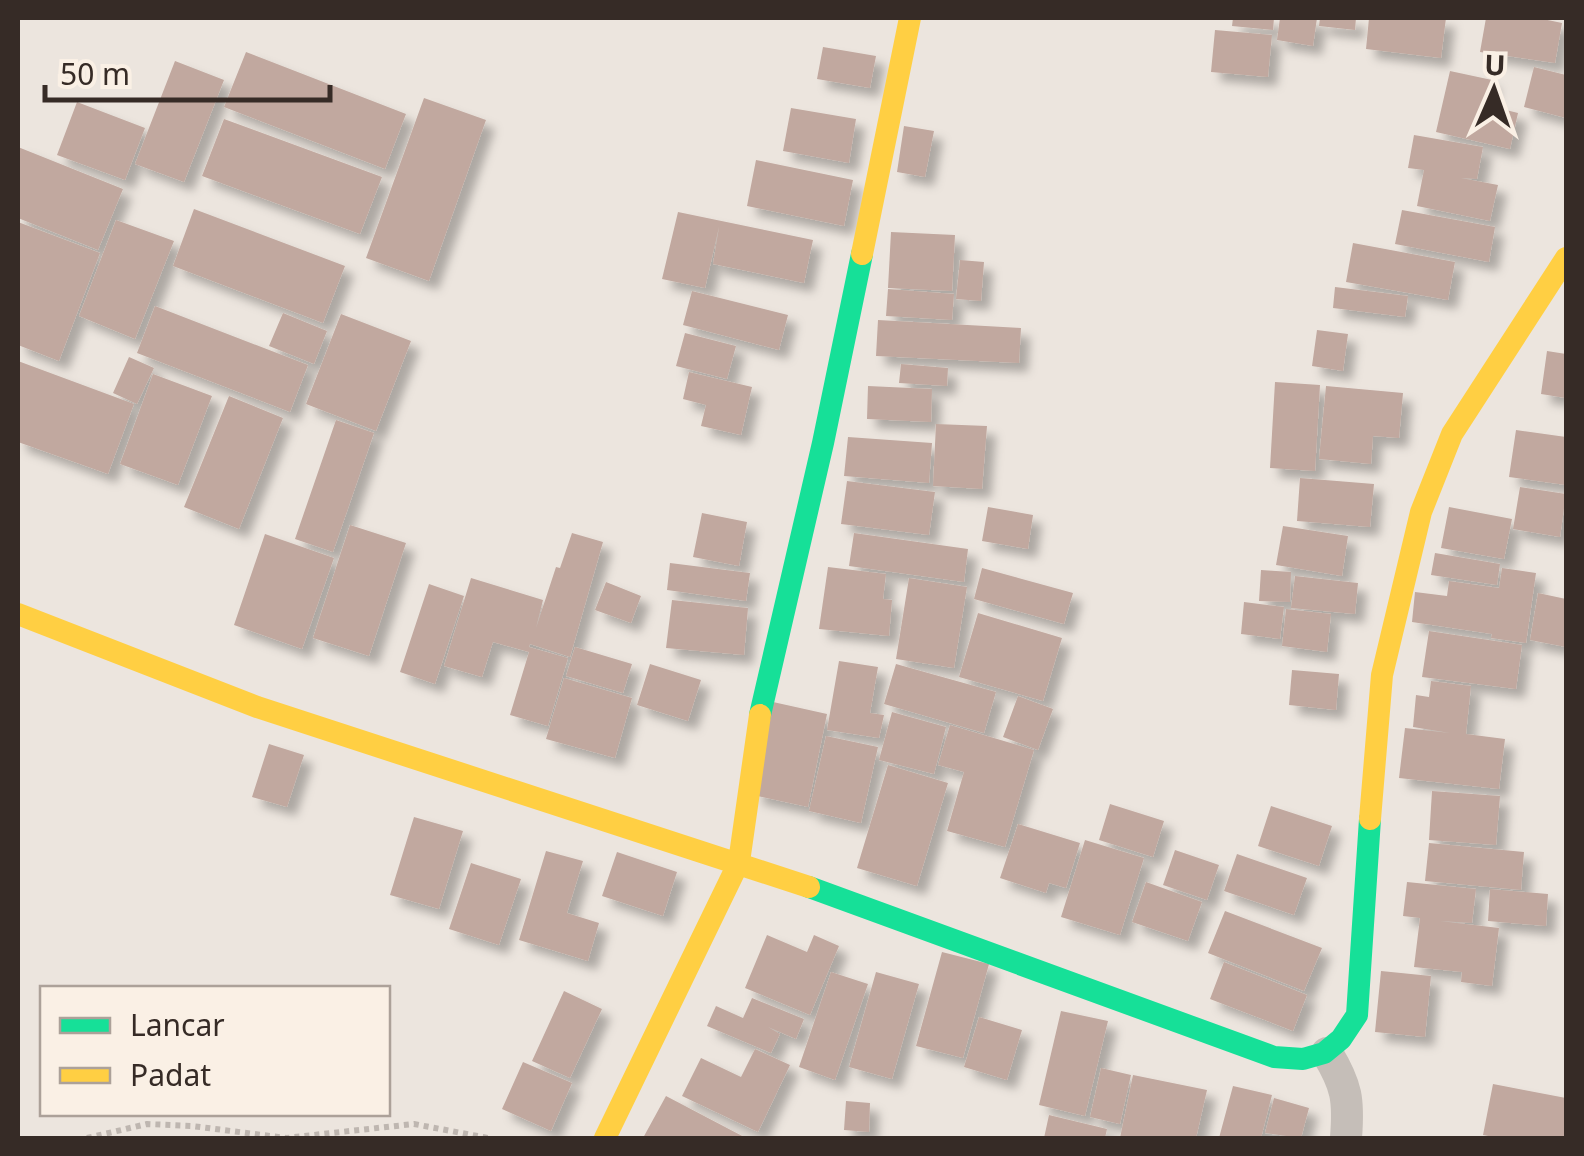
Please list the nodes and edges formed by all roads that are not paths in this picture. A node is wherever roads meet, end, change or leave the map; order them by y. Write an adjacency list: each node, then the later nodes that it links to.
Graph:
1 (910, 18): 4 (street)
2 (1566, 258): 5 (street)
3 (18, 614): 4 (street)
4 (739, 862): 5 (street); 6 (street)
5 (1327, 1053): 7 (street)
6 (605, 1138)
7 (1346, 1138)

